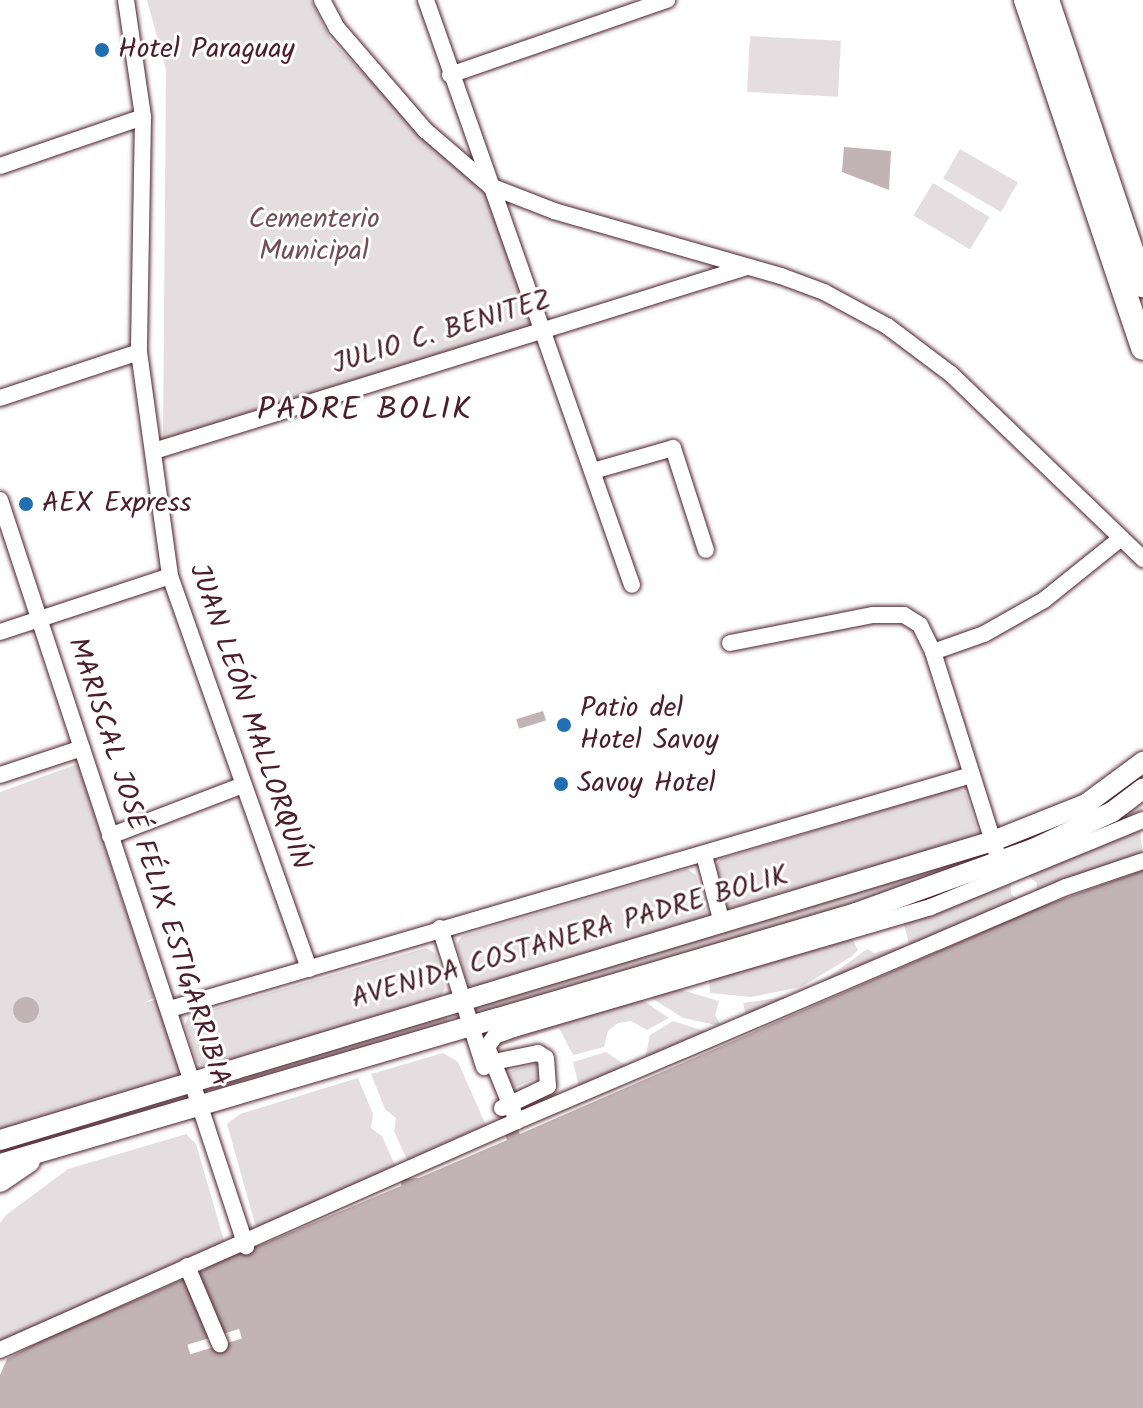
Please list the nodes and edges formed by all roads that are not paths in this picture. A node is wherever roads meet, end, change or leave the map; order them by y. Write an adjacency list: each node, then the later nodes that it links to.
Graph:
1 (126, 0): 8 (street, JUAN LEÓN MALLORQUÍN)
2 (322, 0): 10 (street)
3 (426, 0): 7 (street)
4 (667, 0): 7 (street)
5 (1026, 0): 14 (highway)
6 (1047, 0): 12 (highway)
7 (450, 75): 10 (street)
8 (143, 117): 9 (street); 15 (street, JUAN LEÓN MALLORQUÍN)
9 (0, 166)
10 (490, 186): 11 (street); 13 (street)
11 (745, 267): 13 (street, JULIO C. BENITEZ); 20 (street)
12 (1143, 285)
13 (542, 329): 17 (street, JULIO C. BENITEZ); 18 (street)
14 (1143, 348)
15 (139, 352): 16 (street); 17 (street, JUAN LEÓN MALLORQUÍN)
16 (0, 398)
17 (154, 451): 23 (street, JUAN LEÓN MALLORQUÍN)
18 (593, 471): 21 (street); 24 (street)
19 (0, 500): 25 (street, MARISCAL JOSÉ FÉLIX ESTIGARRIBIA)
20 (1121, 538): 22 (street); 28 (street)
21 (706, 550)
22 (1143, 559)
23 (170, 576): 25 (street); 33 (street, JUAN LEÓN MALLORQUÍN)
24 (632, 585)
25 (39, 618): 26 (street); 29 (street, MARISCAL JOSÉ FÉLIX ESTIGARRIBIA)
26 (0, 632)
27 (730, 643): 28 (street)
28 (933, 652): 32 (street)
29 (82, 748): 31 (street); 36 (street, MARISCAL JOSÉ FÉLIX ESTIGARRIBIA)
30 (1143, 762): 37 (main road, AVENIDA COSTANERA PADRE BOLIK)
31 (0, 775)
32 (971, 775): 37 (street); 38 (street)
33 (243, 785): 36 (street); 43 (street, JUAN LEÓN MALLORQUÍN)
34 (1143, 789): 40 (main road, AVENIDA COSTANERA PADRE BOLIK)
35 (1143, 820): 47 (street)
36 (110, 836): 45 (street, MARISCAL JOSÉ FÉLIX ESTIGARRIBIA)
37 (993, 841): 40 (street); 41 (main road, AVENIDA COSTANERA PADRE BOLIK)
38 (704, 855): 41 (street); 42 (street)
39 (1143, 861): 51 (street)
40 (1000, 862): 46 (main road, AVENIDA COSTANERA PADRE BOLIK)
41 (722, 923): 44 (main road, AVENIDA COSTANERA PADRE BOLIK)
42 (440, 928): 43 (street); 44 (street)
43 (309, 969): 45 (street)
44 (460, 1000): 46 (street); 48 (main road, AVENIDA COSTANERA PADRE BOLIK)
45 (170, 1009): 48 (street, MARISCAL JOSÉ FÉLIX ESTIGARRIBIA)
46 (467, 1028): 47 (street); 50 (main road, AVENIDA COSTANERA PADRE BOLIK)
47 (488, 1063): 49 (street); 49 (street)
48 (195, 1082): 50 (street, MARISCAL JOSÉ FÉLIX ESTIGARRIBIA); 52 (main road, AVENIDA COSTANERA PADRE BOLIK)
49 (505, 1106): 51 (street)
50 (202, 1107): 53 (main road, AVENIDA COSTANERA PADRE BOLIK); 56 (street, MARISCAL JOSÉ FÉLIX ESTIGARRIBIA)
51 (512, 1126): 56 (street)
52 (0, 1140)
53 (58, 1145): 54 (main road, AVENIDA COSTANERA PADRE BOLIK); 55 (main road)
54 (0, 1164)
55 (0, 1182)
56 (245, 1244): 57 (street)
57 (187, 1266): 58 (street); 59 (street)
58 (220, 1344)
59 (0, 1350)

